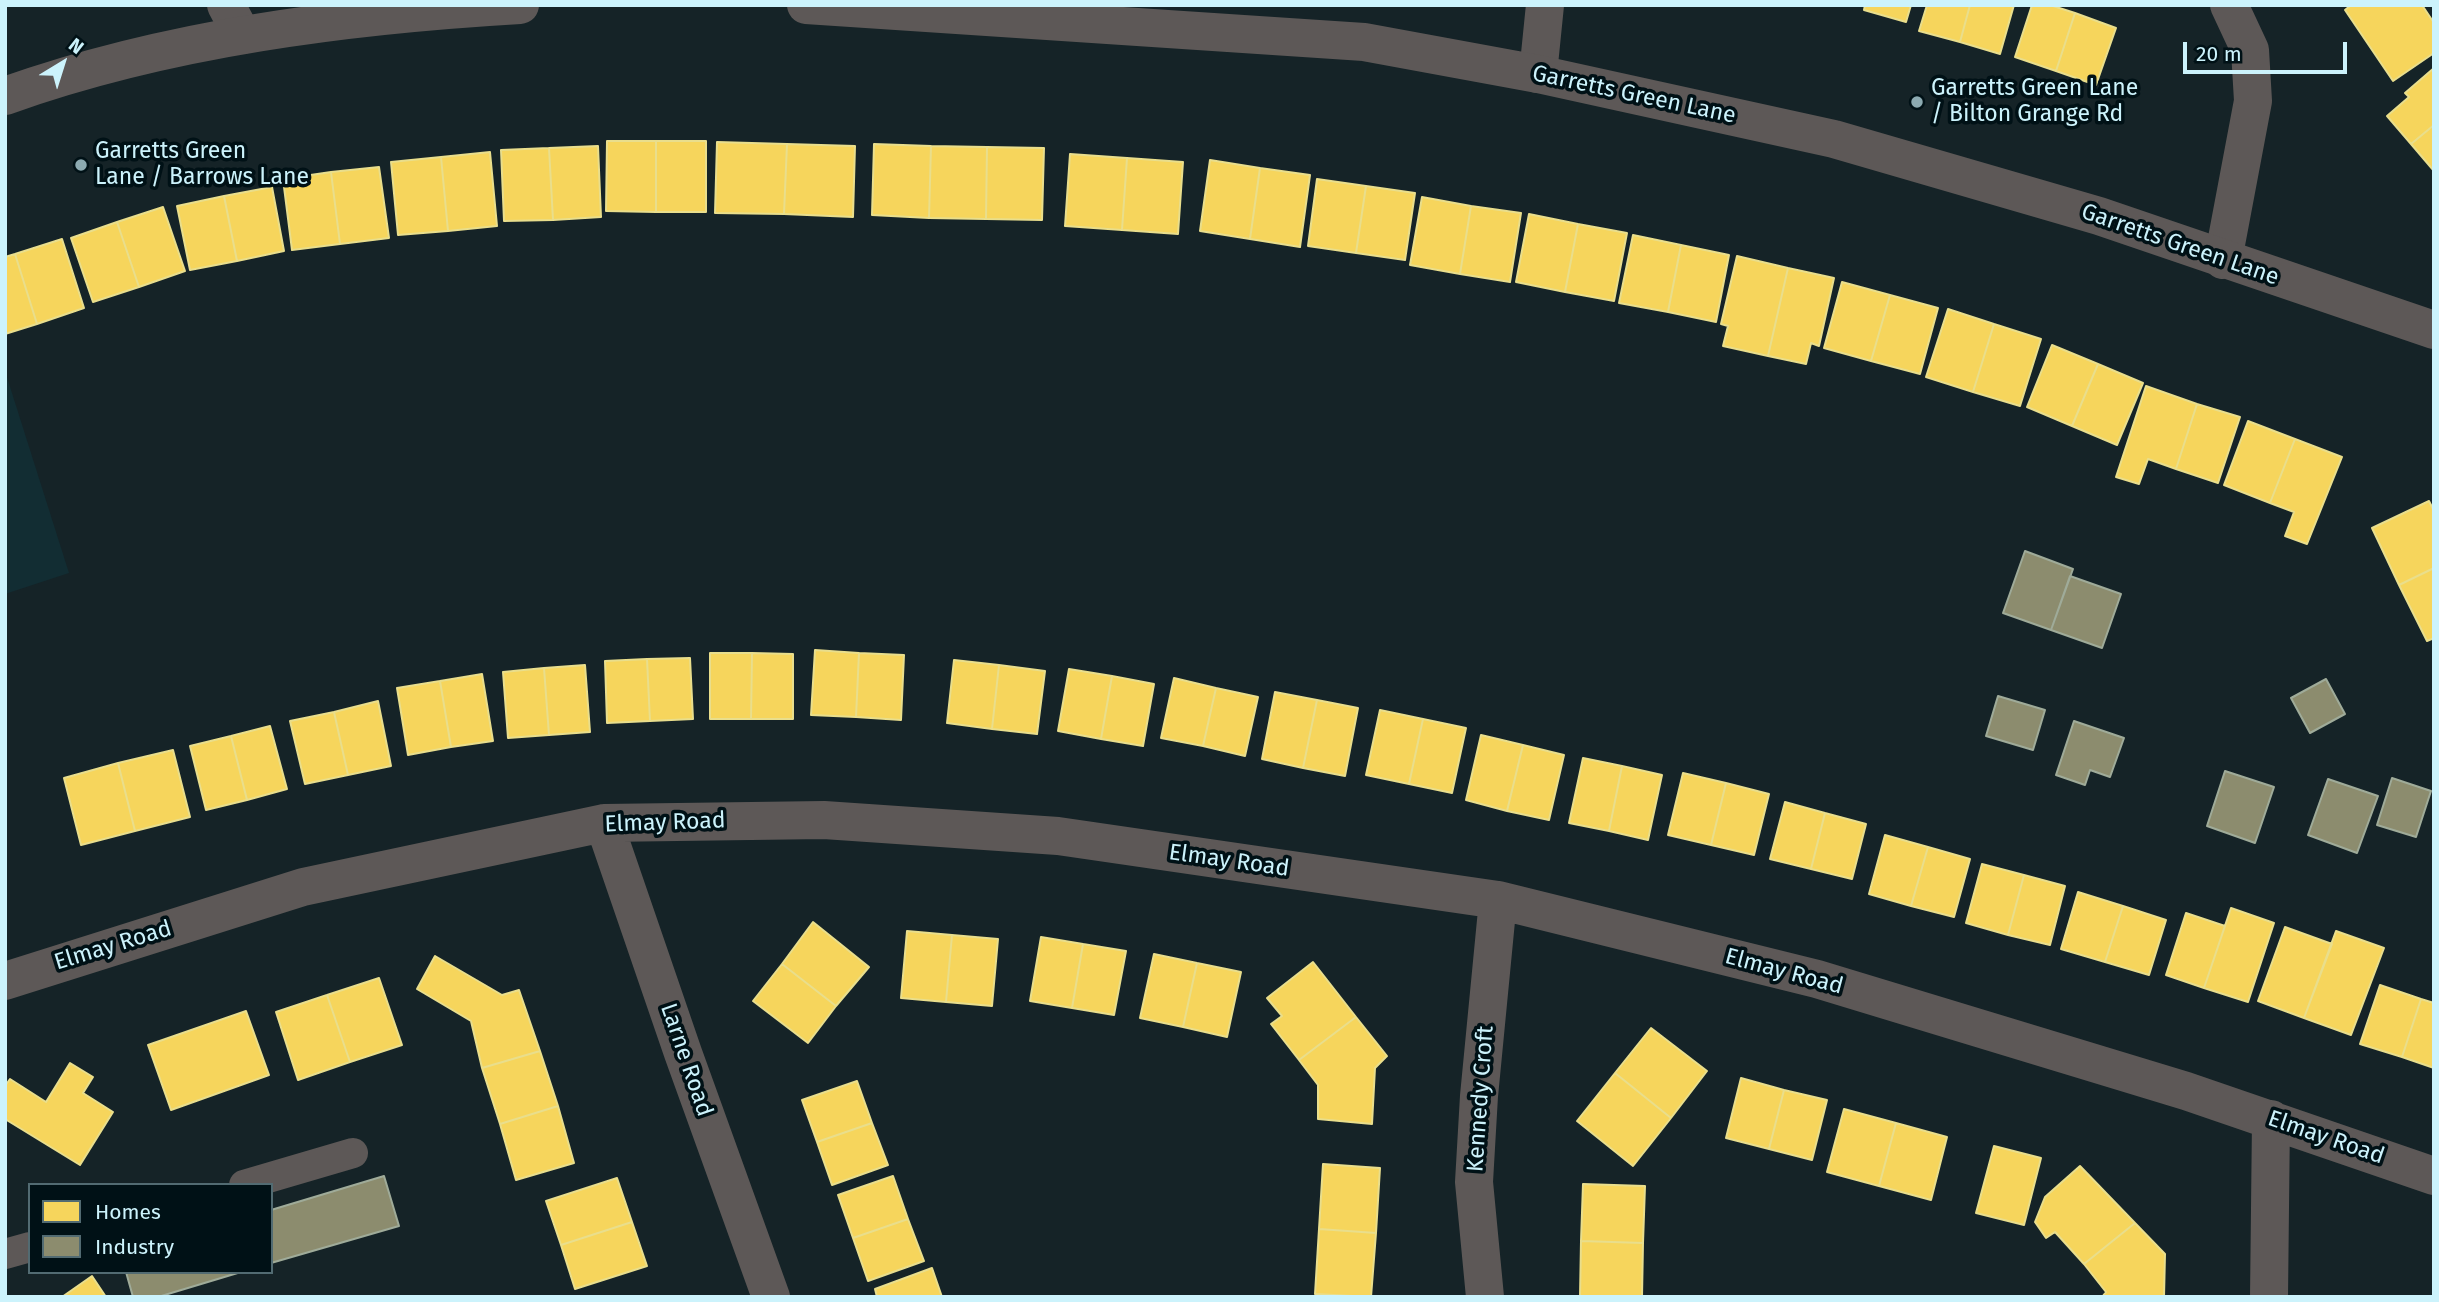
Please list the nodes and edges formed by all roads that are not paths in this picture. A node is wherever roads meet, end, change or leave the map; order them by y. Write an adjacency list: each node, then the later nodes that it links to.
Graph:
1 (520, 5): 5 (street)
2 (806, 5): 6 (street, Garretts Green Lane)
3 (1545, 5): 6 (street)
4 (2230, 5): 8 (street)
5 (234, 20): 7 (street)
6 (1538, 74): 8 (street, Garretts Green Lane)
7 (5, 96)
8 (2223, 260): 9 (street, Garretts Green Lane)
9 (2434, 330)
10 (604, 823): 11 (street, Elmay Road); 12 (street, Elmay Road); 19 (street, Larne Road)
11 (1499, 900): 13 (street, Elmay Road); 20 (street, Kennedy Croft)
12 (5, 981)
13 (2271, 1119): 15 (street, Elmay Road); 21 (street)
14 (353, 1153): 16 (lane)
15 (2434, 1175)
16 (251, 1183)
17 (28, 1248): 18 (lane)
18 (5, 1254)
19 (771, 1297)
20 (1485, 1297)
21 (2269, 1297)

